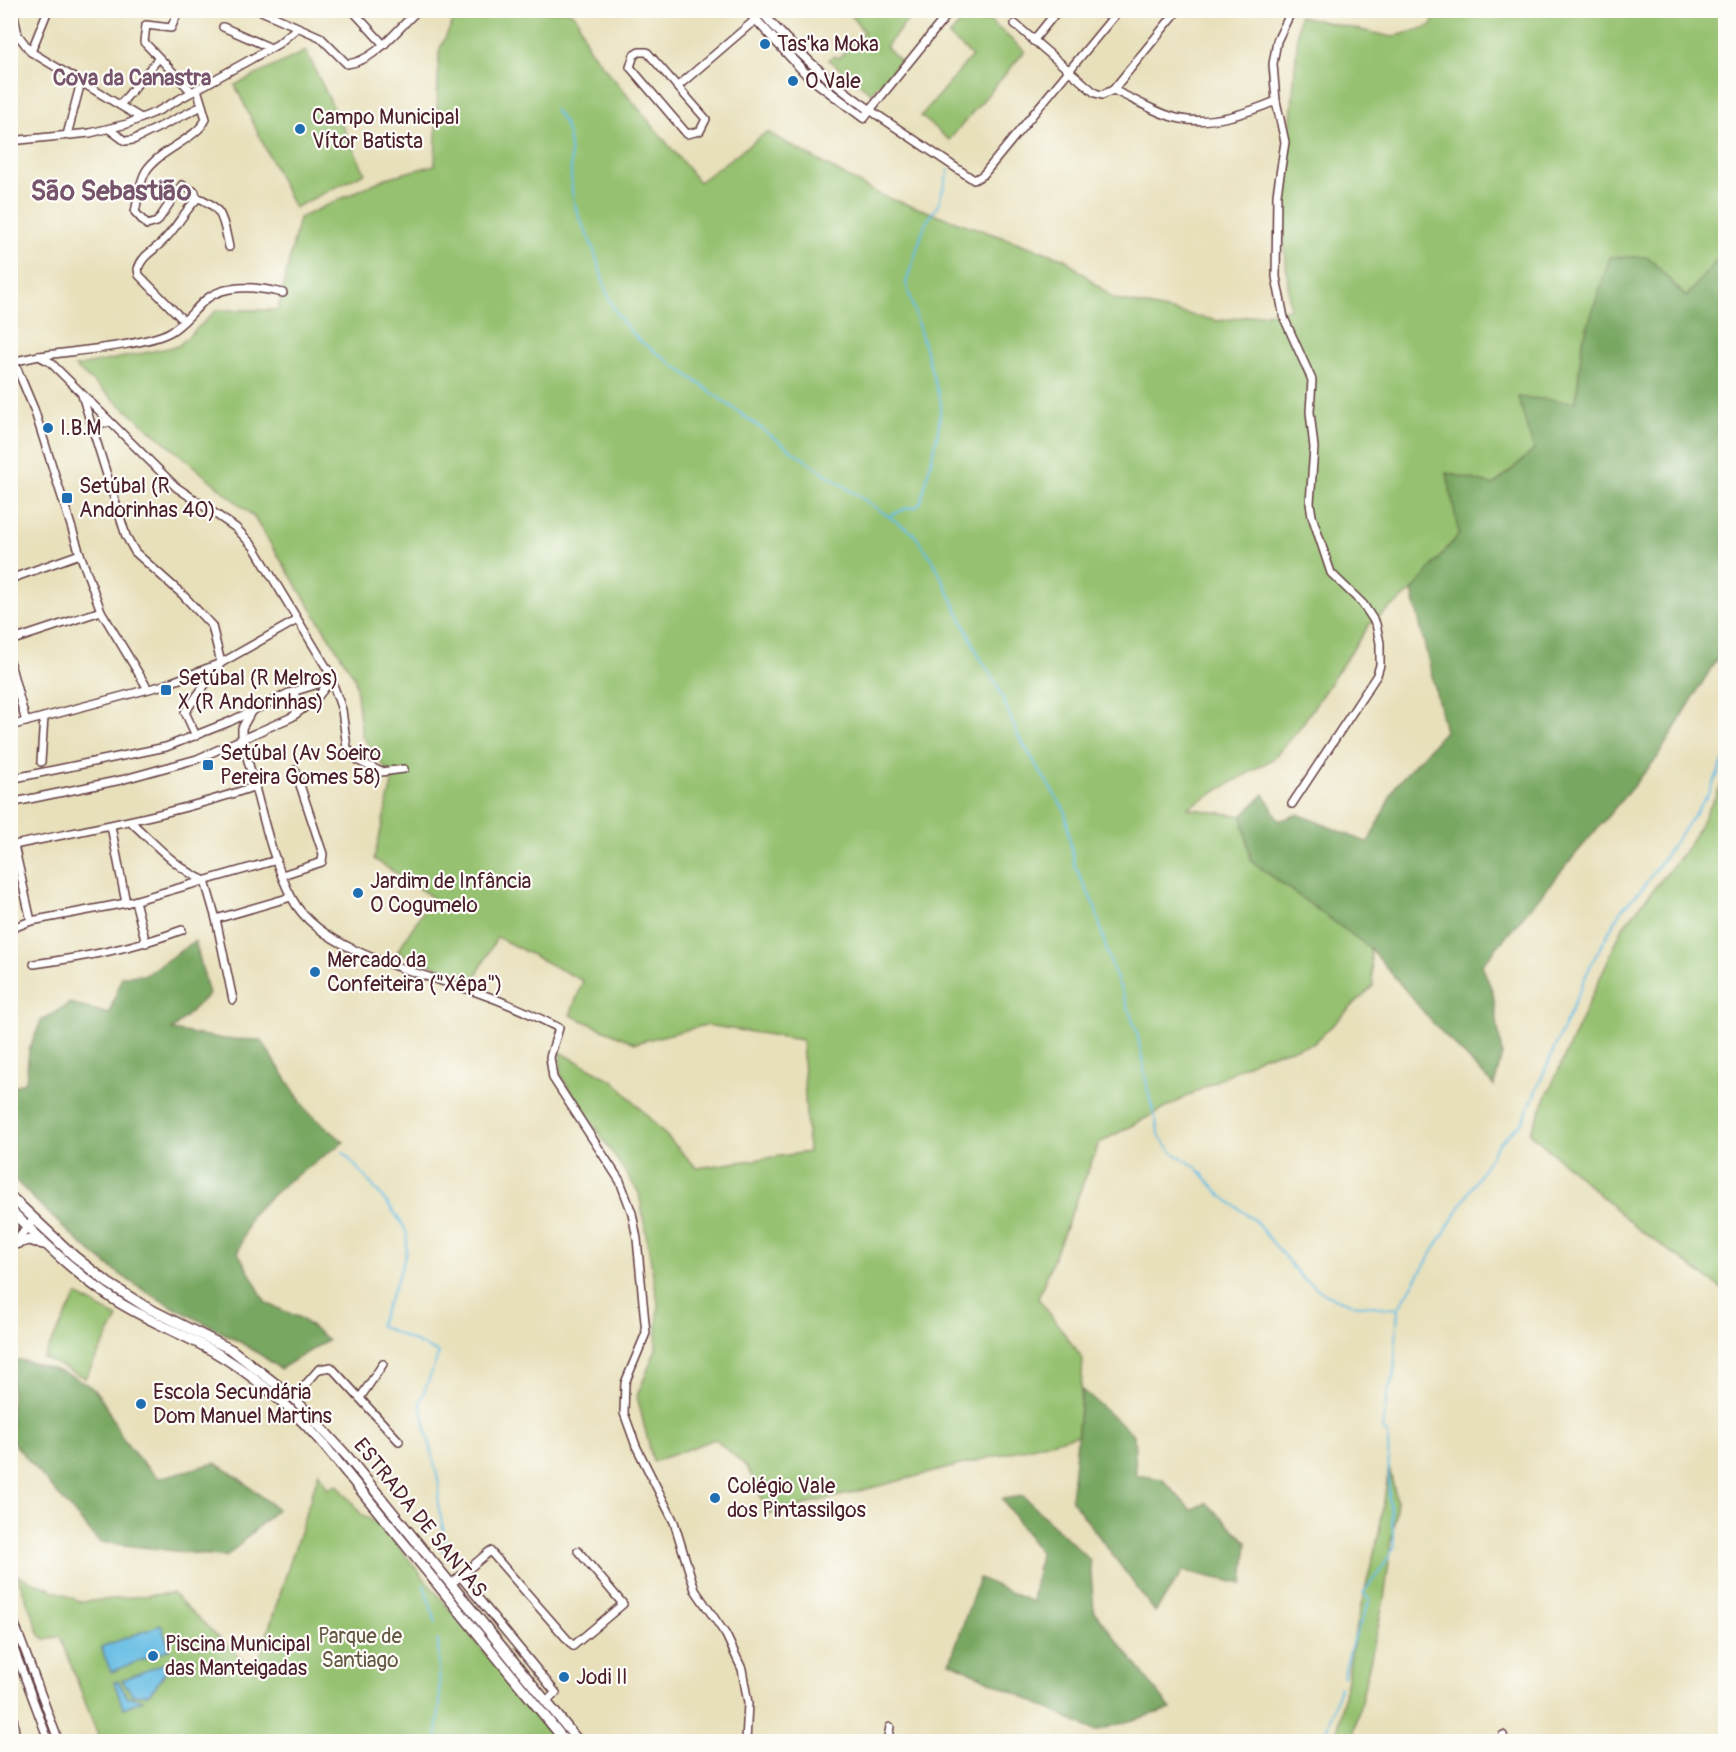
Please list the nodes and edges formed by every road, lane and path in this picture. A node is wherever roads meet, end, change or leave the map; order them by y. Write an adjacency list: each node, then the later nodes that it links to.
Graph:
1 (13, 10): 21 (street)
2 (48, 10): 21 (street)
3 (179, 10): 22 (street)
4 (259, 10): 17 (street)
5 (352, 10): 19 (street)
6 (747, 10): 14 (street)
7 (951, 10): 31 (street)
8 (1058, 10): 18 (street)
9 (1119, 10): 23 (street)
10 (1179, 10): 26 (street)
11 (1292, 10): 28 (street)
12 (763, 11): 14 (street); 31 (street)
13 (414, 12): 19 (street)
14 (755, 20): 25 (street); 31 (street)
15 (1015, 24): 18 (street)
16 (223, 27): 20 (street)
17 (297, 28): 19 (street); 20 (street)
18 (1033, 41): 23 (street)
19 (384, 45)
20 (271, 48): 27 (street)
21 (31, 52): 24 (street)
22 (158, 59): 27 (street); 29 (street)
23 (1069, 71): 26 (street); 31 (street)
24 (81, 82): 29 (street); 34 (street)
25 (677, 87): 25 (street)
26 (1113, 90): 28 (street)
27 (194, 91): 30 (street); 32 (street)
28 (1276, 101): 69 (street)
29 (120, 105): 32 (street)
30 (202, 106): 33 (street); 36 (street)
31 (870, 110)
32 (141, 118): 33 (street)
33 (109, 129): 34 (street)
34 (68, 135): 35 (street)
35 (10, 141)
36 (196, 197): 37 (street); 39 (street)
37 (229, 247)
38 (284, 292): 39 (street)
39 (184, 321): 41 (street)
40 (10, 351): 42 (street)
41 (39, 356): 42 (street); 43 (street)
42 (16, 361): 46 (street)
43 (82, 393): 44 (street); 45 (street)
44 (113, 424): 45 (street); 49 (street)
45 (94, 436): 52 (street)
46 (80, 554): 47 (street); 48 (street)
47 (10, 579)
48 (101, 611): 50 (street); 54 (street)
49 (297, 620): 52 (street); 53 (street)
50 (10, 641)
51 (10, 663): 59 (street)
52 (221, 663): 54 (street); 61 (street)
53 (331, 680): 55 (street); 58 (street); 64 (street)
54 (148, 689): 57 (street)
55 (283, 696): 56 (street); 58 (street)
56 (252, 710): 61 (street); 62 (street)
57 (44, 717): 59 (street); 63 (street)
58 (292, 717): 62 (street)
59 (26, 722): 60 (street)
60 (10, 726)
61 (196, 736): 66 (street)
62 (242, 740): 67 (street); 68 (street)
63 (40, 762)
64 (404, 769)
65 (295, 770): 74 (street)
66 (10, 779)
67 (256, 786): 70 (street); 73 (street)
68 (10, 803)
69 (1292, 804)
70 (131, 822): 71 (street); 75 (street)
71 (111, 826): 72 (street); 78 (street)
72 (12, 846): 80 (street)
73 (277, 860): 74 (street); 75 (street)
74 (282, 875): 76 (street)
75 (205, 881): 77 (street); 79 (street)
76 (291, 897): 79 (street); 108 (street)
77 (135, 901): 78 (street); 83 (street)
78 (126, 903): 80 (street)
79 (216, 919): 85 (street)
80 (31, 921): 81 (street)
81 (10, 928)
82 (182, 930): 83 (street)
83 (146, 943): 84 (street)
84 (34, 964)
85 (234, 1000)
86 (10, 1196): 88 (main road)
87 (10, 1212): 88 (main road); 89 (main road)
88 (30, 1222): 89 (street); 90 (main road, ESTRADA DE SANTAS); 92 (main road, ESTRADA DE SANTAS)
89 (12, 1242): 90 (main road)
90 (50, 1248): 106 (main road, ESTRADA DE SANTAS)
91 (383, 1364): 93 (street)
92 (294, 1398): 93 (street); 97 (main road, ESTRADA DE SANTAS)
93 (360, 1398): 94 (street)
94 (399, 1441)
95 (578, 1551): 96 (street)
96 (460, 1576): 97 (street); 101 (street)
97 (451, 1584): 101 (main road, ESTRADA DE SANTAS)
98 (10, 1611): 105 (street)
99 (10, 1638): 104 (street)
100 (10, 1692): 103 (street)
101 (546, 1701): 107 (main road, ESTRADA DE SANTAS)
102 (891, 1727): 109 (street)
103 (16, 1742)
104 (49, 1742)
105 (59, 1742)
106 (566, 1742)
107 (579, 1742)
108 (746, 1742)
109 (887, 1742)

